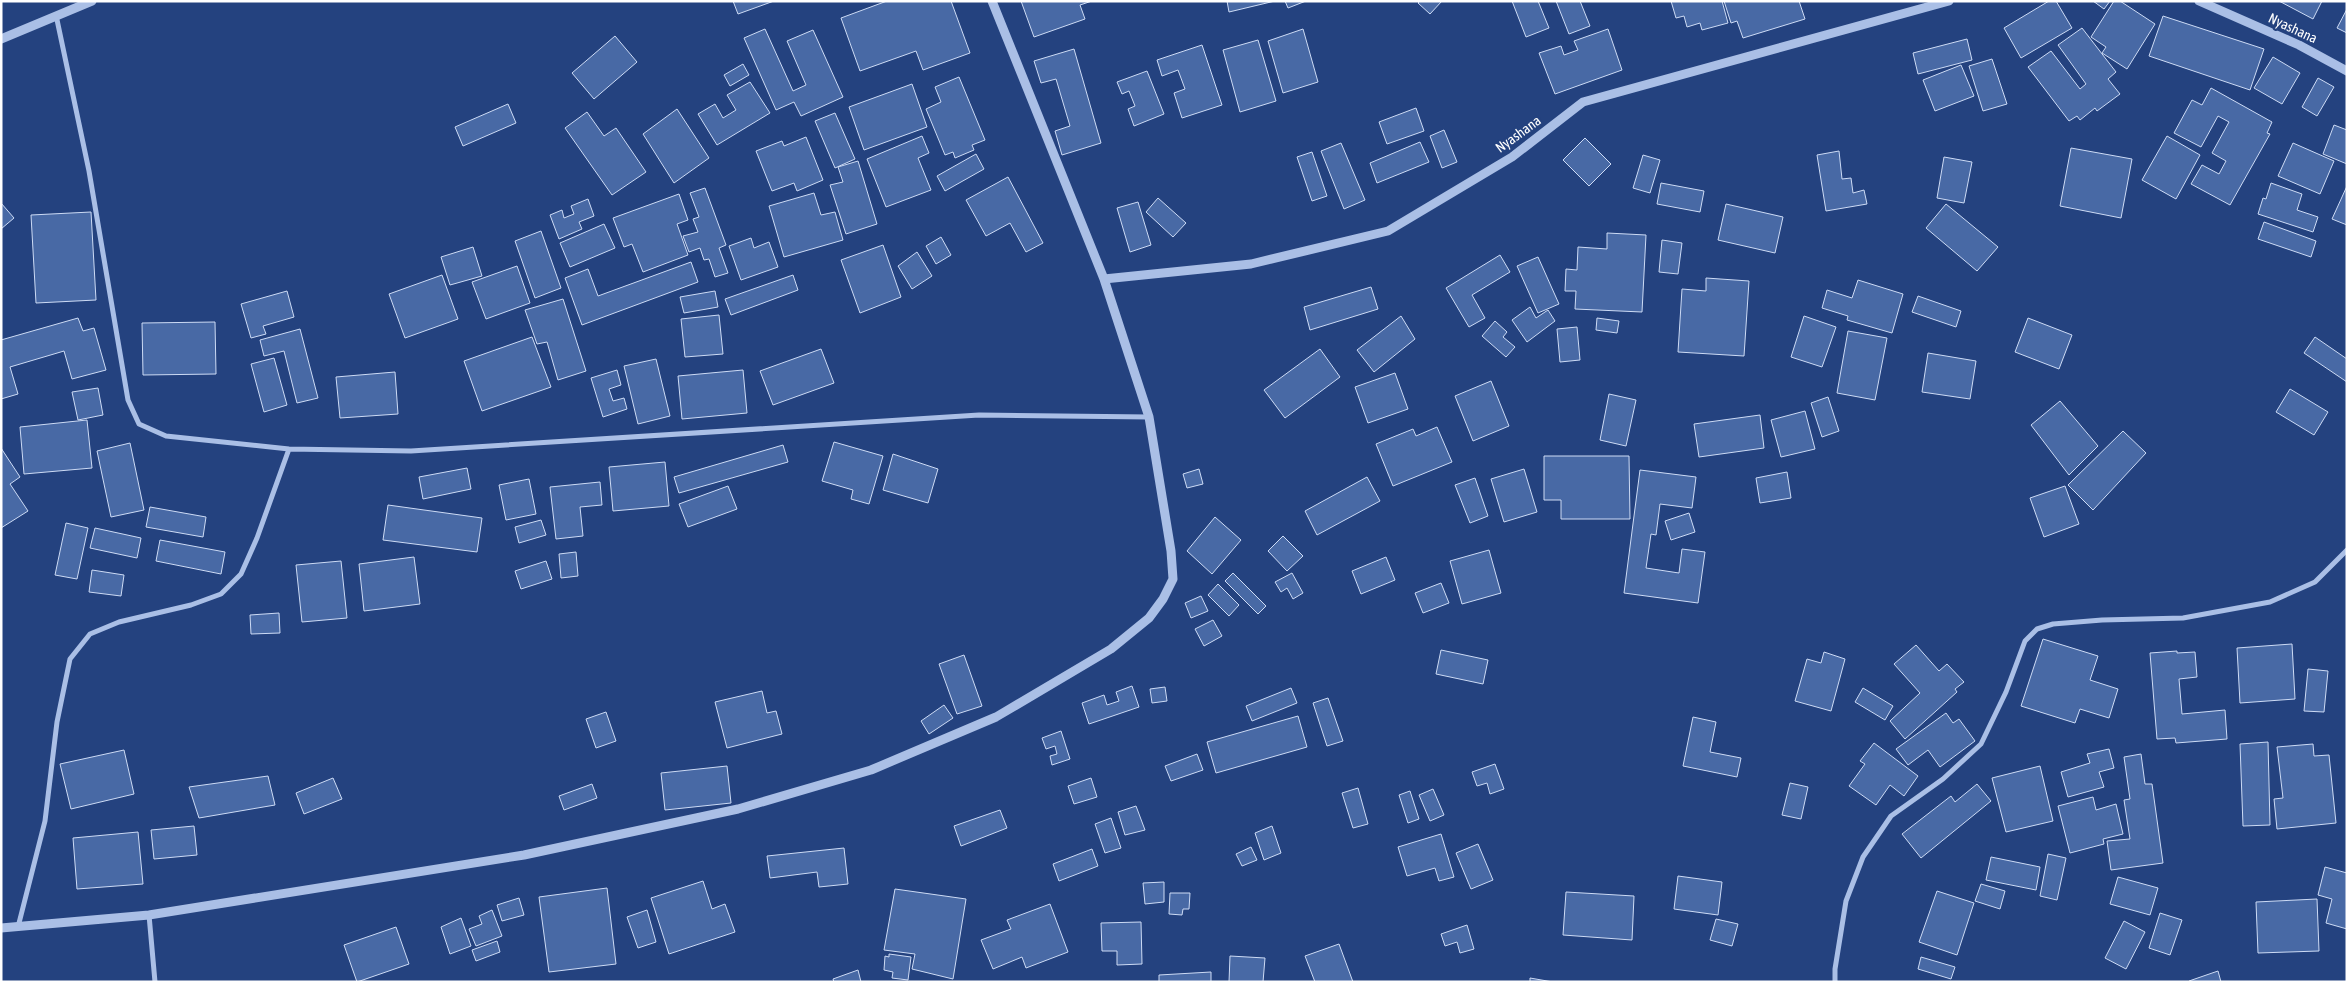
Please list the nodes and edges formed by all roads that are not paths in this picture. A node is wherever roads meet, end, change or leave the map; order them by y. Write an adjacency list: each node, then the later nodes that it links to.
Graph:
1 (92, 1): 5 (street)
2 (992, 1): 8 (street)
3 (1949, 1): 8 (street, Nyashana)
4 (2199, 1): 7 (street, Nyashana)
5 (56, 15): 6 (street); 10 (street)
6 (1, 39)
7 (2347, 71)
8 (1104, 279): 9 (street)
9 (1149, 417): 10 (street); 12 (street)
10 (289, 449): 13 (street)
11 (2347, 550): 16 (street)
12 (149, 915): 13 (street); 15 (street)
13 (18, 927): 14 (street)
14 (1, 928)
15 (155, 982)
16 (1835, 982)

